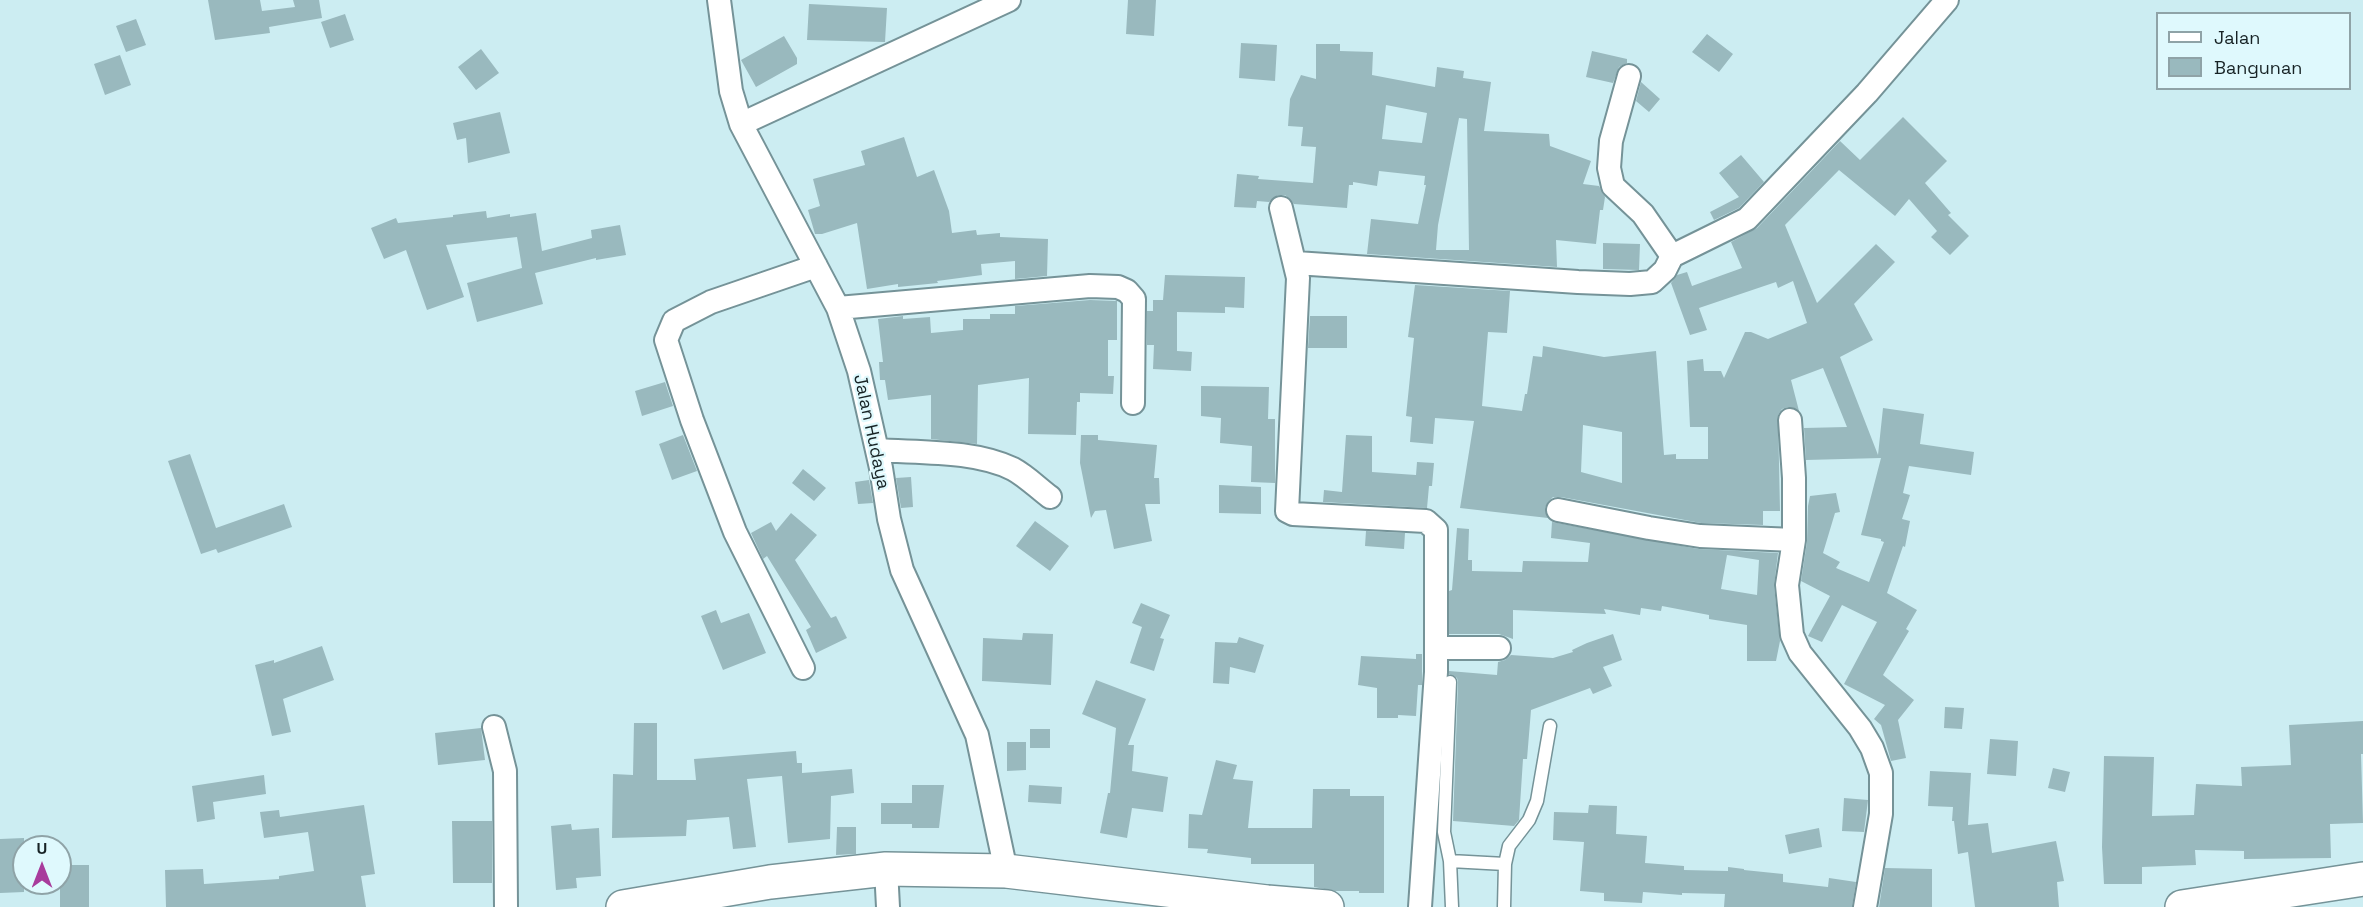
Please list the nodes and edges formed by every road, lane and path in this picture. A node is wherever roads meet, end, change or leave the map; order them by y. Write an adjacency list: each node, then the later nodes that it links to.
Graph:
1 (719, 0): 5 (street, Jalan Hudaya)
2 (1009, 0): 5 (street)
3 (1947, 0): 7 (street)
4 (1629, 76): 7 (street)
5 (741, 124): 9 (street, Jalan Hudaya)
6 (1281, 208): 8 (street)
7 (1672, 256): 8 (street)
8 (1296, 263): 17 (street)
9 (816, 266): 10 (street, Jalan Hudaya); 19 (street)
10 (838, 308): 11 (street); 13 (street, Jalan Hudaya)
11 (1133, 403)
12 (1790, 420): 16 (street)
13 (877, 450): 14 (street); 26 (street, Jalan Hudaya)
14 (1050, 497)
15 (1558, 510): 16 (street)
16 (1794, 540): 35 (street)
17 (1437, 648): 18 (street); 32 (street)
18 (1499, 648)
19 (803, 668)
20 (1450, 681): 23 (lane)
21 (1550, 726): 24 (lane)
22 (494, 727): 28 (street)
23 (1450, 861): 24 (lane); 33 (lane)
24 (1505, 864): 34 (lane)
25 (886, 869): 26 (main road); 29 (main road); 30 (street)
26 (996, 871): 31 (main road)
27 (2363, 879): 36 (main road)
28 (506, 907)
29 (623, 907)
30 (888, 907)
31 (1327, 907)
32 (1420, 907)
33 (1452, 907)
34 (1504, 907)
35 (1865, 907)
36 (2183, 907)

